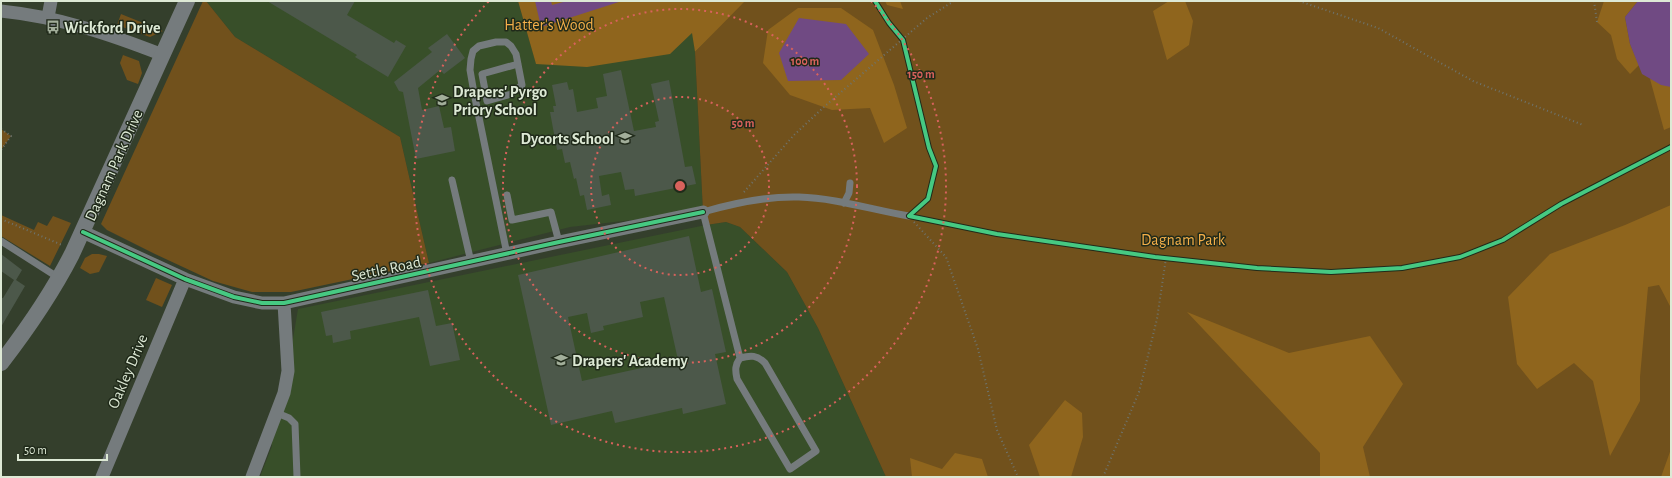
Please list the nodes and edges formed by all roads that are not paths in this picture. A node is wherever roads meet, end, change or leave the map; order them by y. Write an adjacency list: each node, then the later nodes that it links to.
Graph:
1 (51, 1): 4 (street)
2 (187, 1): 5 (street, Dagnam Park Drive)
3 (1, 11): 4 (street)
4 (48, 18): 5 (street)
5 (163, 55): 13 (street, Dagnam Park Drive)
6 (518, 64): 6 (lane); 16 (lane)
7 (452, 180): 17 (lane)
8 (850, 183): 10 (lane)
9 (507, 195): 15 (lane)
10 (844, 203): 11 (lane); 12 (lane)
11 (703, 212): 15 (street, Settle Road); 21 (lane)
12 (909, 216)
13 (83, 232): 18 (street, Dagnam Park Drive); 19 (street, Settle Road)
14 (1, 241): 18 (lane)
15 (559, 242): 16 (street, Settle Road)
16 (507, 254): 17 (street, Settle Road)
17 (471, 262): 20 (street, Settle Road)
18 (59, 278): 22 (street, Dagnam Park Drive)
19 (185, 279): 20 (street, Settle Road); 24 (street, Oakley Drive)
20 (284, 303): 23 (street)
21 (740, 358): 21 (lane)
22 (1, 363)
23 (277, 413): 25 (street); 26 (lane)
24 (102, 477)
25 (252, 477)
26 (297, 477)

